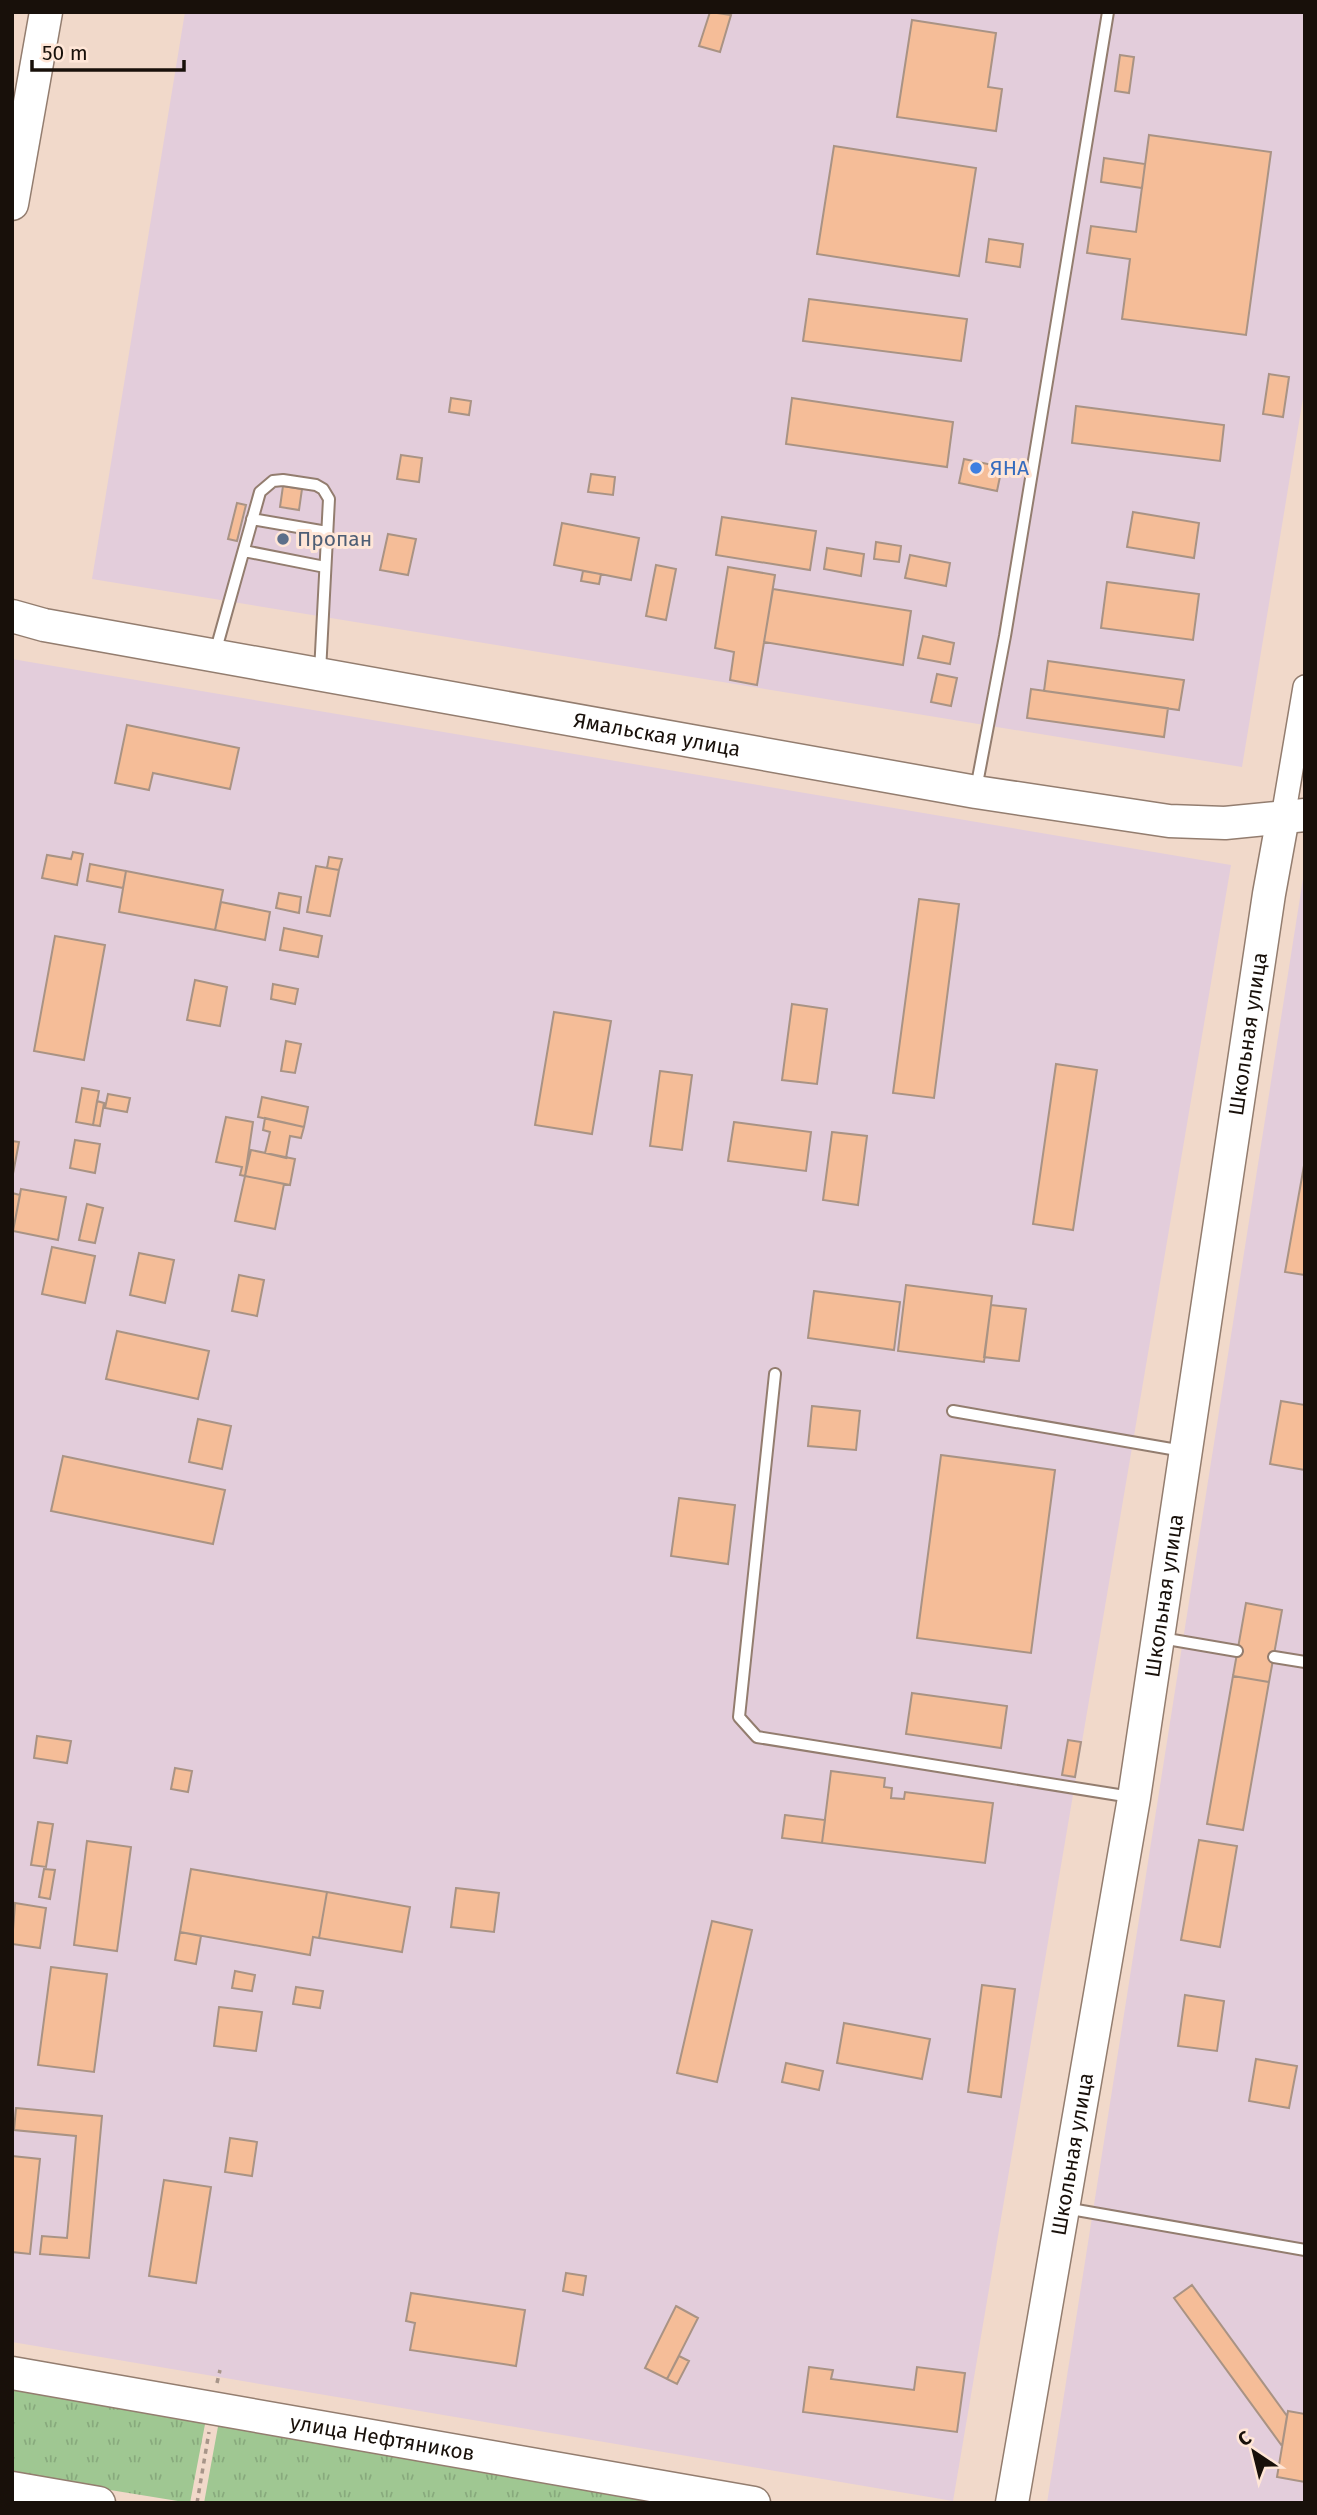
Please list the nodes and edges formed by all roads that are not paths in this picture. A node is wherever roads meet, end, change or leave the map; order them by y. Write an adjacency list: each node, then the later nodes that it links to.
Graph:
1 (46, 12): 3 (street)
2 (1108, 12): 12 (lane)
3 (12, 204)
4 (253, 519): 5 (lane); 5 (lane); 6 (lane)
5 (327, 532): 7 (lane)
6 (244, 551): 7 (lane); 9 (lane)
7 (325, 567): 10 (lane)
8 (12, 616): 9 (street, Ямальская улица)
9 (214, 656): 10 (street, Ямальская улица)
10 (319, 675): 12 (street, Ямальская улица)
11 (1305, 687): 13 (street, Школьная улица)
12 (976, 792): 13 (street, Ямальская улица)
13 (1294, 816): 16 (street, Школьная улица)
14 (775, 1374): 21 (lane)
15 (953, 1410): 16 (lane)
16 (1186, 1451): 17 (street, Школьная улица)
17 (1158, 1637): 18 (lane); 21 (street, Школьная улица)
18 (1237, 1651)
19 (1274, 1657): 20 (lane)
20 (1305, 1662)
21 (1134, 1798): 22 (street, Школьная улица)
22 (1062, 2208): 23 (lane); 28 (street, Школьная улица)
23 (1305, 2250)
24 (12, 2373): 27 (street, улица Нефтяников)
25 (12, 2488): 26 (street)
26 (99, 2503)
27 (754, 2503)
28 (1012, 2503)

